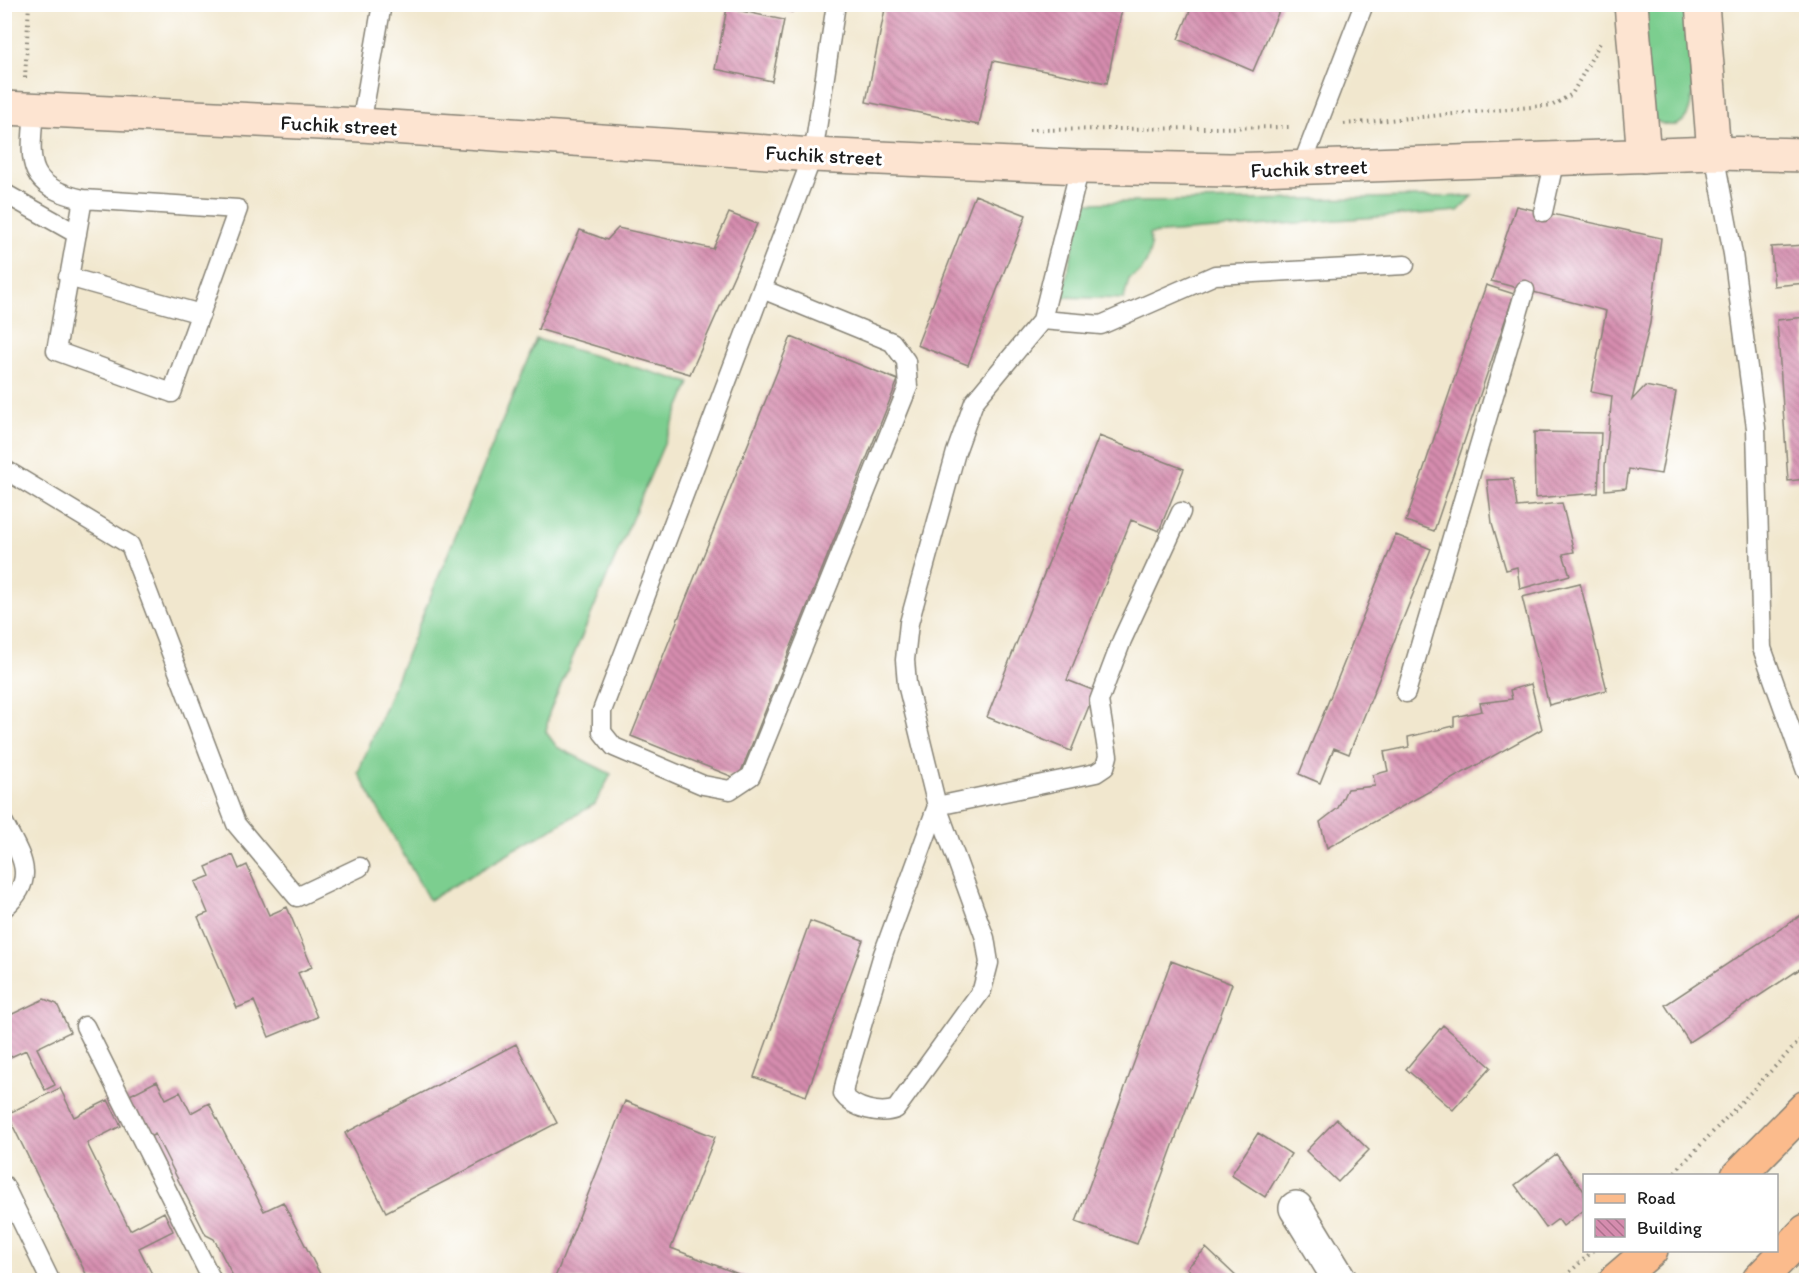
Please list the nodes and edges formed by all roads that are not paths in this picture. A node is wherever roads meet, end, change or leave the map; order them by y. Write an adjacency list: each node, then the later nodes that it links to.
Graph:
1 (382, 4): 7 (lane)
2 (836, 4): 9 (lane)
3 (1364, 4): 14 (lane)
4 (1631, 4): 11 (street)
5 (1701, 4): 8 (street)
6 (15, 108): 7 (street, Fuchik street); 16 (lane)
7 (361, 125): 9 (street, Fuchik street)
8 (1714, 153): 10 (street, Fuchik street); 11 (street, Fuchik street); 28 (lane)
9 (813, 155): 13 (street, Fuchik street); 21 (lane)
10 (1806, 155)
11 (1644, 156): 12 (street, Fuchik street)
12 (1555, 159): 14 (street, Fuchik street); 17 (lane)
13 (1080, 167): 14 (street, Fuchik street); 24 (lane)
14 (1302, 168)
15 (4, 193): 18 (lane)
16 (83, 199): 18 (lane); 23 (lane)
17 (1543, 212)
18 (77, 234): 20 (lane)
19 (1405, 265): 24 (lane)
20 (68, 277): 23 (lane); 23 (lane)
21 (762, 289): 21 (lane)
22 (1525, 290): 27 (lane)
23 (201, 314)
24 (1042, 320): 29 (lane)
25 (4, 468): 31 (lane)
26 (1181, 512): 29 (lane)
27 (1406, 693)
28 (1806, 771)
29 (937, 806): 29 (lane)
30 (4, 823): 32 (lane)
31 (360, 867)
32 (4, 908)
33 (85, 1026): 42 (lane)
34 (1806, 1107): 35 (main road)
35 (1740, 1174)
36 (4, 1185): 41 (lane)
37 (1296, 1208): 43 (street)
38 (1806, 1231): 46 (main road)
39 (1650, 1252): 44 (main road)
40 (1665, 1252): 45 (main road)
41 (50, 1281)
42 (212, 1281)
43 (1340, 1281)
44 (1616, 1281)
45 (1637, 1281)
46 (1760, 1281)

